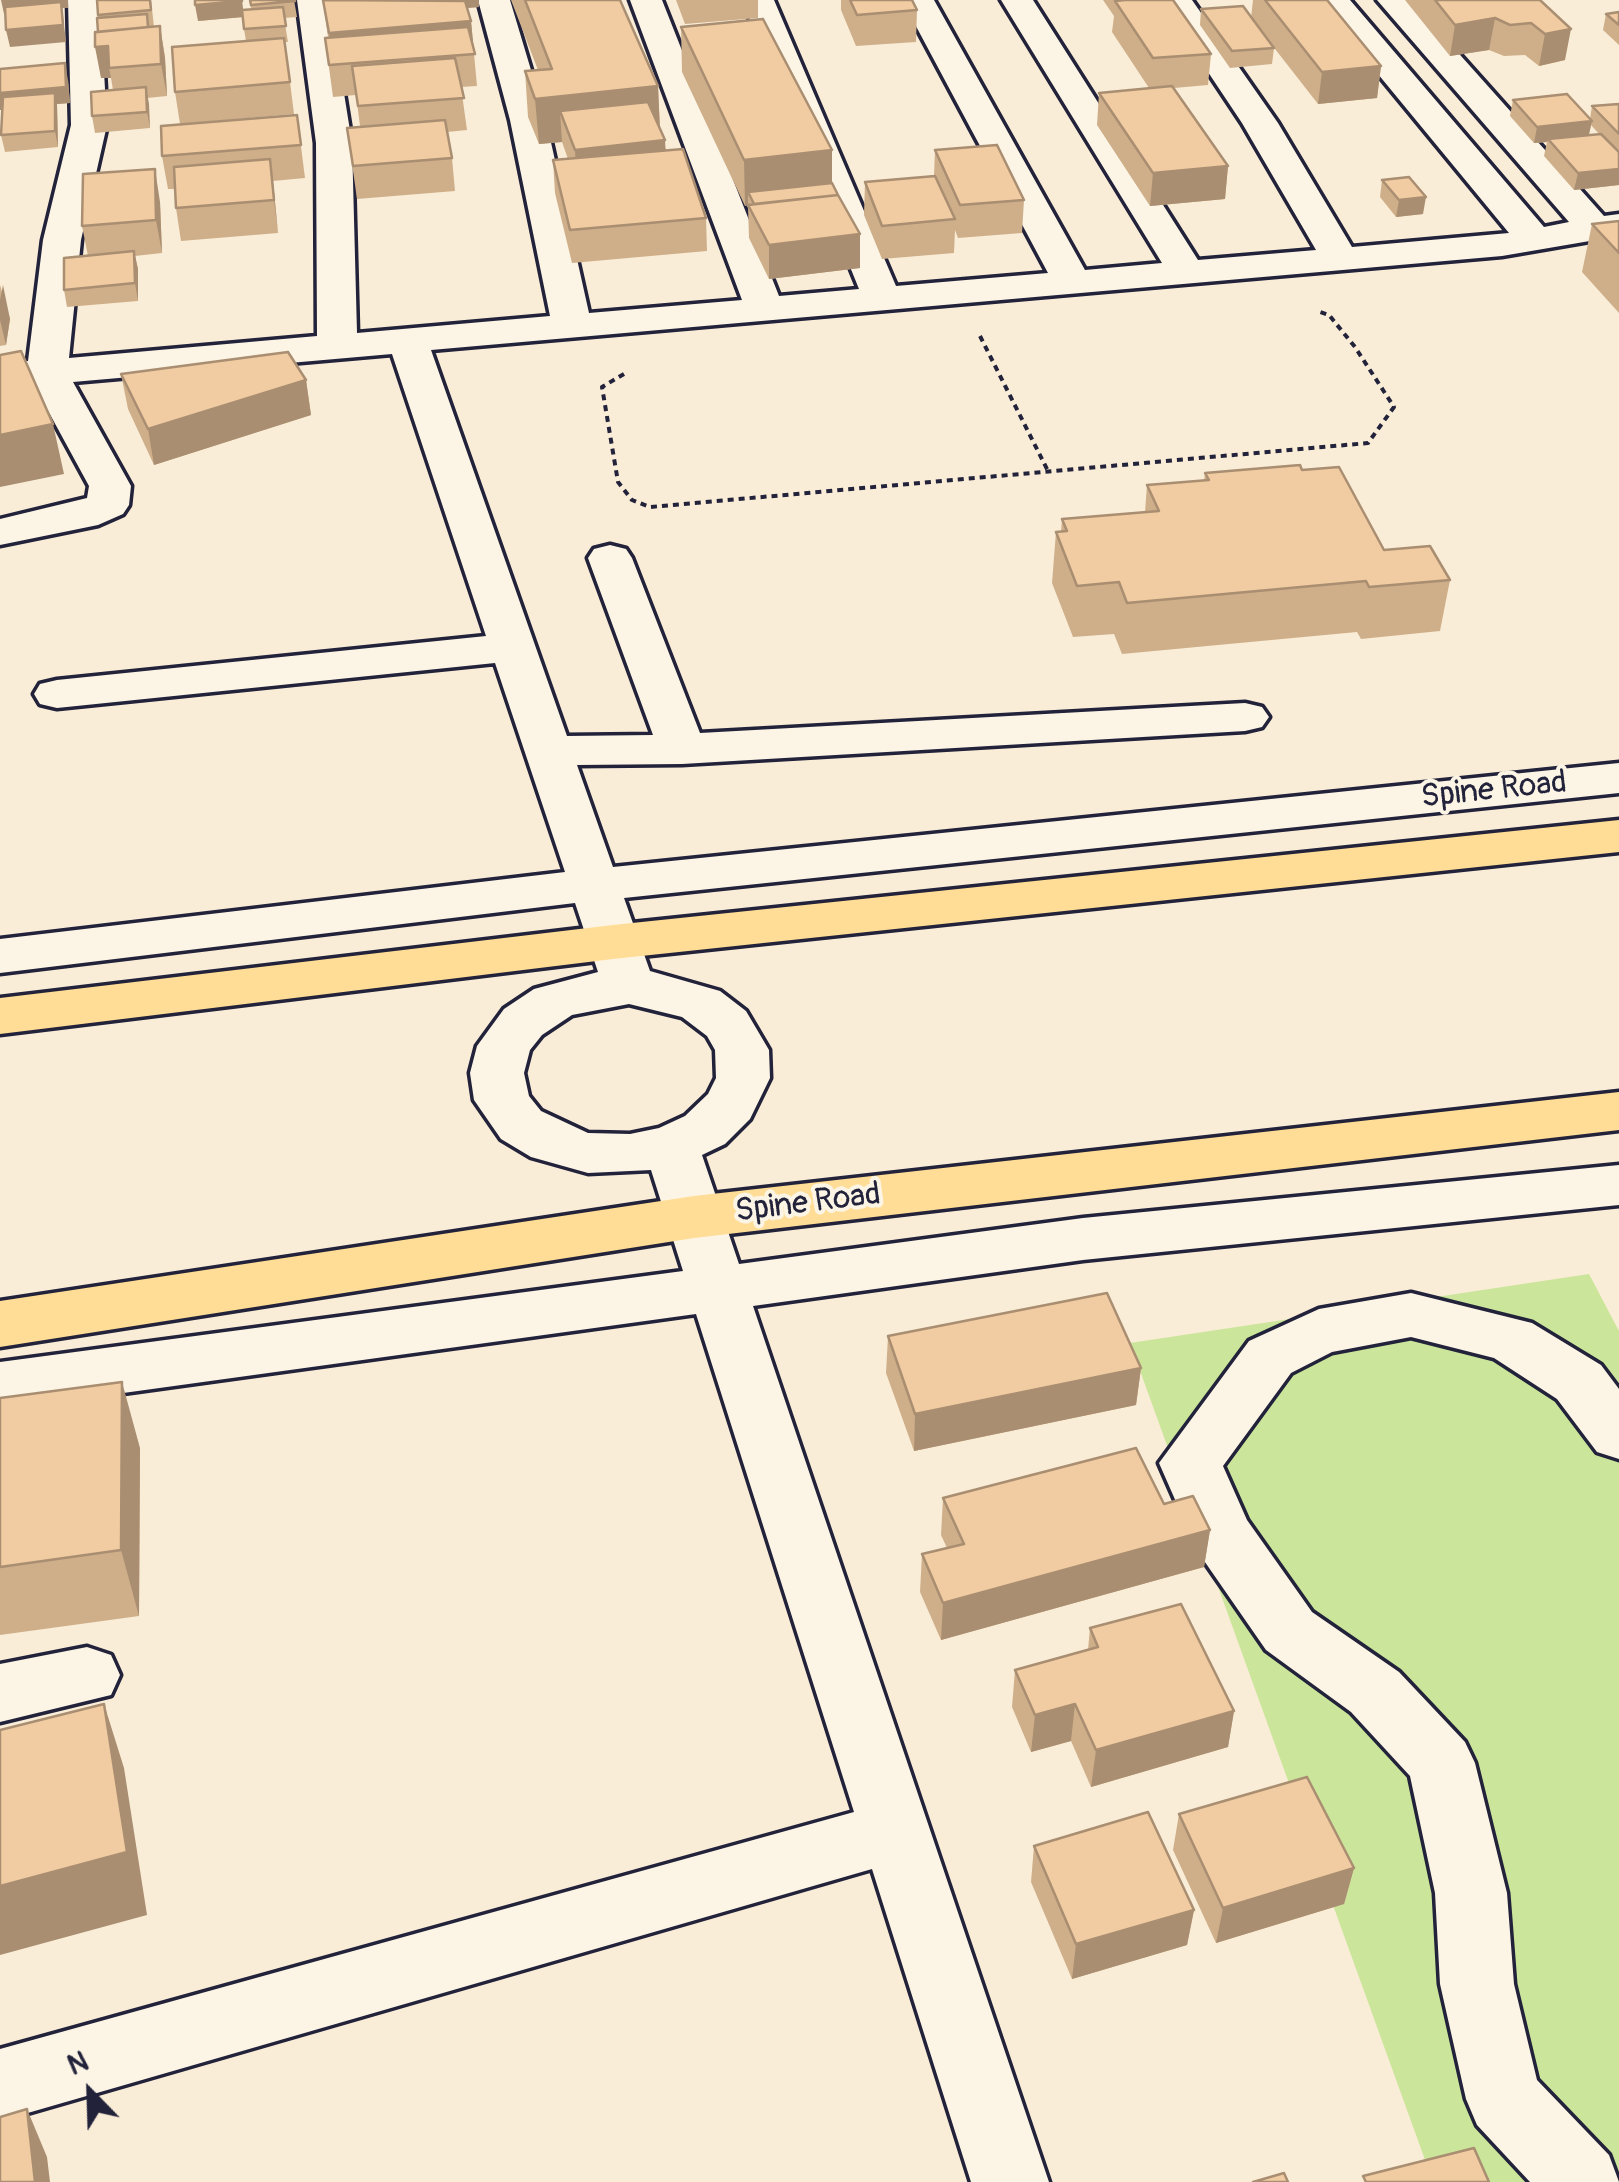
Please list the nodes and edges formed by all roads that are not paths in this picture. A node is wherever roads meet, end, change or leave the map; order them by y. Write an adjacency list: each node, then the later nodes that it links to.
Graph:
1 (84, 0): 21 (street)
2 (313, 0): 20 (street)
3 (494, 0): 18 (street)
4 (646, 0): 17 (street)
5 (758, 0): 16 (street)
6 (918, 0): 15 (street)
7 (1016, 0): 14 (street)
8 (1176, 0): 13 (street)
9 (1333, 0): 12 (street)
10 (1393, 0): 11 (street)
11 (1607, 227): 12 (street)
12 (1534, 240): 13 (street)
13 (1340, 259): 14 (street)
14 (1187, 273): 15 (street)
15 (1073, 282): 16 (street)
16 (889, 299): 17 (street)
17 (765, 310): 18 (street)
18 (572, 326): 19 (street)
19 (408, 340): 20 (street); 25 (street)
20 (337, 347): 21 (street)
21 (47, 372): 22 (street); 23 (street)
22 (0, 376)
23 (0, 532)
24 (610, 558): 28 (street)
25 (512, 646): 26 (street); 29 (street)
26 (57, 694)
27 (1245, 716): 28 (street)
28 (682, 749): 29 (street)
29 (549, 751): 32 (street)
30 (1619, 778): 32 (street, Spine Road)
31 (1619, 836): 34 (main road, Spine Road)
32 (593, 885): 33 (street, Spine Road); 34 (street)
33 (0, 956)
34 (621, 964): 35 (main road, Spine Road); 37 (street); 37 (street)
35 (0, 1016)
36 (1619, 1110): 39 (main road, Spine Road)
37 (670, 1146): 39 (street)
38 (1619, 1185): 40 (street)
39 (694, 1217): 40 (street); 41 (main road, Spine Road)
40 (718, 1288): 42 (street); 46 (street)
41 (0, 1324)
42 (0, 1386)
43 (1619, 1435): 49 (street)
44 (87, 1675): 45 (street)
45 (0, 1693)
46 (896, 1831): 47 (street); 48 (street)
47 (0, 2085)
48 (1010, 2182)
49 (1582, 2182)

